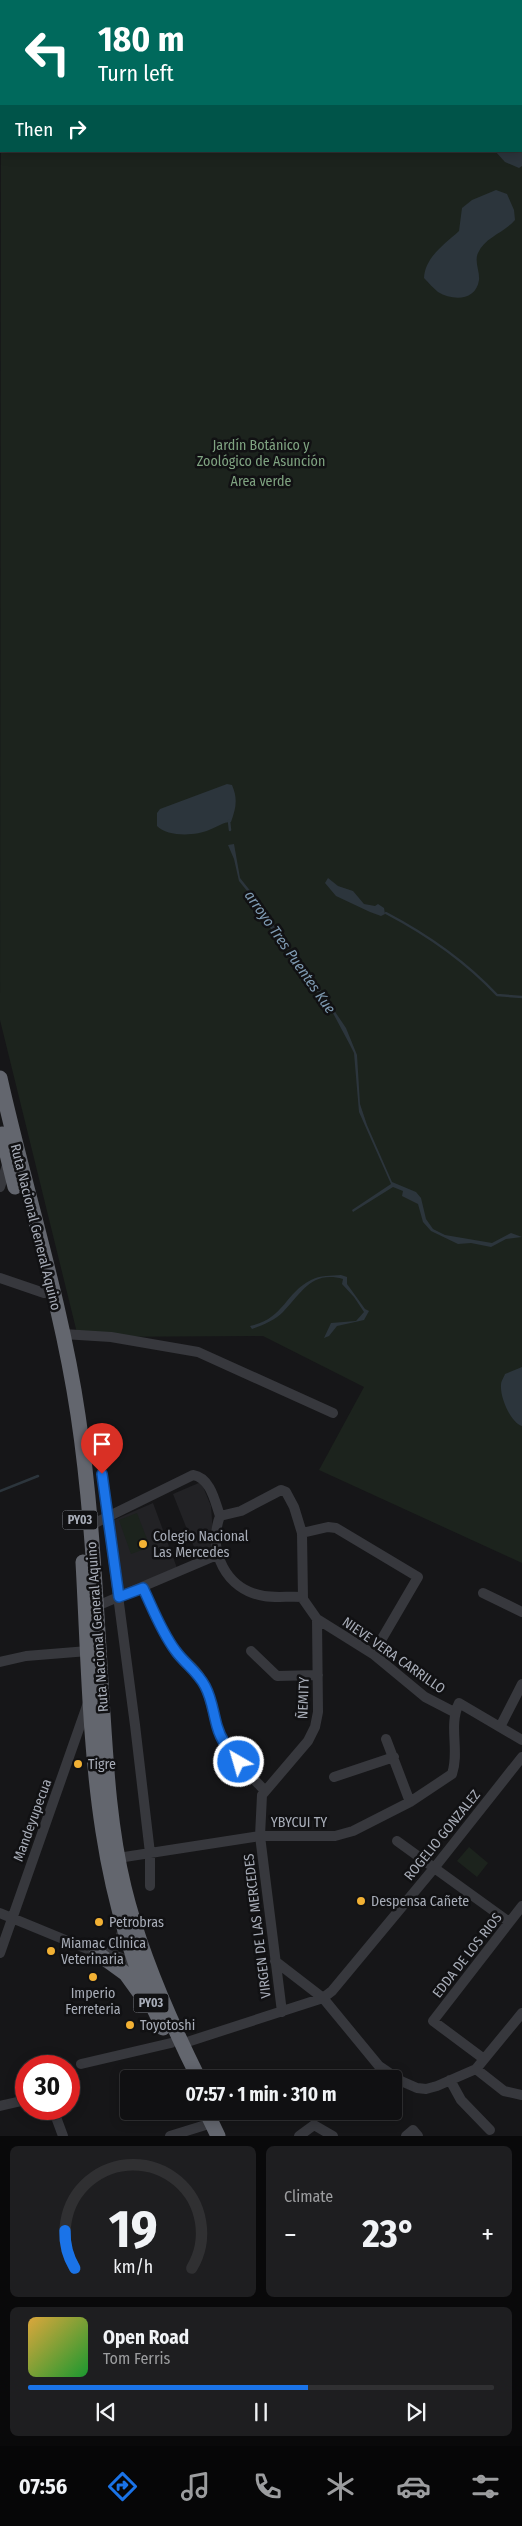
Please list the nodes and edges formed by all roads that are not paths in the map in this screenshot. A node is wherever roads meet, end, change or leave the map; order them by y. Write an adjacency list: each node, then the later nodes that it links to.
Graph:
1 (0, 1078): 7 (highway, Ruta Nacional General Aquino / PY03)
2 (0, 1123): 3 (highway, Ruta Nacional General Aquino / PY03)
3 (9, 1161): 4 (street); 6 (highway, Ruta Nacional General Aquino / PY03)
4 (0, 1187)
5 (0, 1278): 6 (street)
6 (44, 1293): 22 (highway, Ruta Nacional General Aquino / PY03)
7 (62, 1334): 8 (street); 12 (highway, Ruta Nacional General Aquino / PY03)
8 (333, 1413)
9 (102, 1474): 11 (street)
10 (220, 1516): 11 (street); 13 (street); 14 (street)
11 (107, 1517): 12 (street); 17 (street)
12 (91, 1525): 19 (highway, Ruta Nacional General Aquino / PY03)
13 (302, 1533): 18 (street); 24 (street)
14 (217, 1555): 15 (street); 18 (street)
15 (143, 1588): 17 (street); 36 (street)
16 (483, 1593): 20 (street)
17 (119, 1597): 19 (street); 40 (street)
18 (303, 1597): 21 (street, NIEVE VERA CARRILLO)
19 (96, 1606): 41 (highway, Ruta Nacional General Aquino / PY03)
20 (522, 1612)
21 (317, 1619): 24 (street, NIEVE VERA CARRILLO); 26 (street, ÑEMITY)
22 (88, 1651): 25 (street); 28 (highway, Ruta Nacional General Aquino / PY03)
23 (251, 1651): 26 (street)
24 (373, 1654): 29 (street, NIEVE VERA CARRILLO)
25 (0, 1662)
26 (318, 1675): 36 (street, ÑEMITY)
27 (522, 1684): 30 (street)
28 (90, 1697): 46 (street, Mandeyupecua); 48 (highway, Ruta Nacional General Aquino / PY03)
29 (457, 1707): 30 (street, NIEVE VERA CARRILLO); 37 (street, YBYCUI TY)
30 (500, 1727): 32 (street, NIEVE VERA CARRILLO)
31 (386, 1739): 33 (street)
32 (522, 1740)
33 (394, 1757): 35 (street); 37 (street)
34 (522, 1757): 42 (street, ROGELIO GONZALEZ)
35 (334, 1777)
36 (265, 1792): 38 (street, VIRGEN DE LAS MERCEDES)
37 (410, 1802): 38 (street, YBYCUI TY)
38 (260, 1836): 40 (street, YBYCUI TY); 52 (street, VIRGEN DE LAS MERCEDES)
39 (397, 1841): 42 (street)
40 (150, 1853): 41 (street, YBYCUI TY); 43 (street)
41 (118, 1858): 51 (highway, Ruta Nacional General Aquino / PY03)
42 (435, 1867): 47 (street); 55 (street, ROGELIO GONZALEZ)
43 (150, 1886)
44 (522, 1906): 47 (street, EDDA DE LOS RIOS)
45 (0, 1913): 46 (street)
46 (12, 1917): 49 (street, Mandeyupecua); 50 (street)
47 (509, 1922): 60 (street, EDDA DE LOS RIOS)
48 (124, 1923): 50 (street); 53 (highway, Ruta Nacional General Aquino / PY03)
49 (0, 1953)
50 (97, 1953): 53 (highway); 58 (highway)
51 (145, 1953): 53 (highway); 54 (highway, Ruta Nacional General Aquino / PY03)
52 (275, 1960): 55 (street); 56 (street, VIRGEN DE LAS MERCEDES)
53 (135, 1965): 54 (street); 58 (highway, Ruta Nacional General Aquino / PY03)
54 (155, 1977): 59 (highway, Ruta Nacional General Aquino / PY03)
55 (324, 1998): 56 (street, ROGELIO GONZALEZ); 65 (street)
56 (282, 2012): 59 (street, ROGELIO GONZALEZ)
57 (522, 2013): 60 (street)
58 (157, 2016): 59 (highway, Ruta Nacional General Aquino / PY03)
59 (176, 2044): 61 (street, ROGELIO GONZALEZ); 62 (highway, Ruta Nacional General Aquino / PY03); 63 (highway, Ruta Nacional General Aquino / PY03)
60 (484, 2059): 64 (street)
61 (81, 2064)
62 (186, 2070)
63 (193, 2070)
64 (476, 2070): 65 (street); 66 (street)
65 (450, 2080): 71 (street)
66 (522, 2095)
67 (15, 2103): 68 (street)
68 (0, 2106)
69 (57, 2120): 72 (street)
70 (213, 2120): 73 (street); 74 (highway)
71 (490, 2130)
72 (63, 2136)
73 (170, 2136)
74 (229, 2136)
75 (299, 2136): 76 (street)
76 (333, 2136)
77 (406, 2136): 78 (street)
78 (418, 2136)

